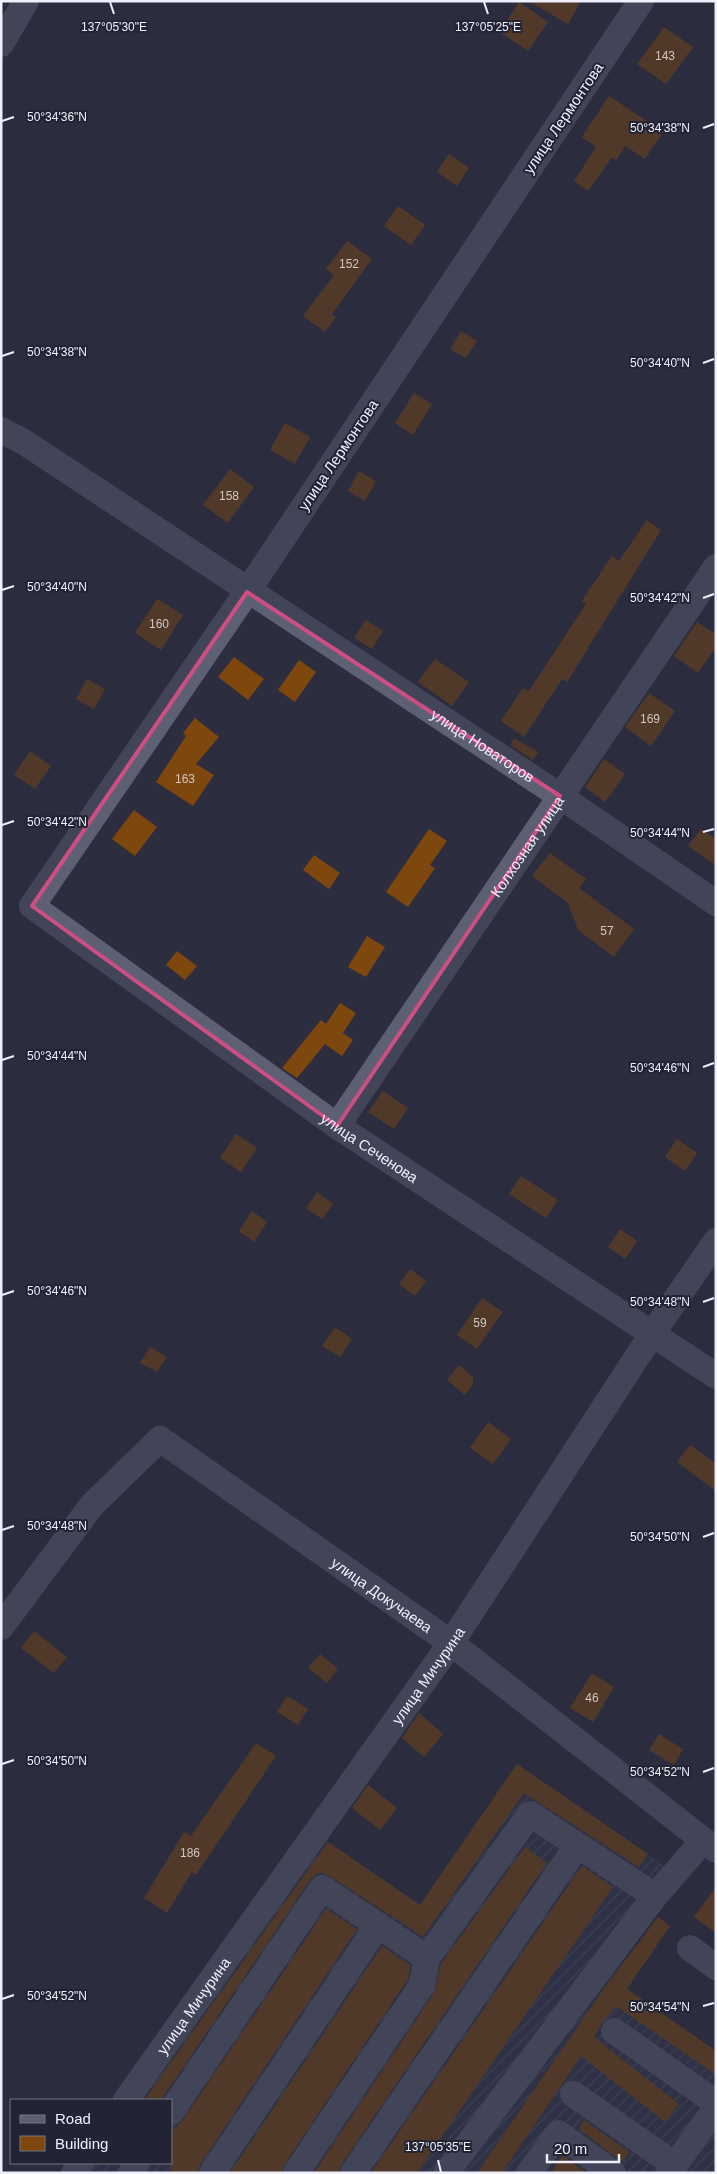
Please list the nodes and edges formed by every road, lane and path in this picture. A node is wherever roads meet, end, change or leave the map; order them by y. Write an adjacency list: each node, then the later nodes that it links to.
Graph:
1 (26, 1): 3 (street)
2 (641, 1): 6 (street, улица Лермонтова)
3 (1, 44)
4 (1, 430): 6 (street, улица Новаторов)
5 (716, 567): 7 (street, Колхозная улица)
6 (247, 592): 7 (street, улица Новаторов); 9 (street, улица Лермонтова)
7 (560, 796): 8 (street, улица Новаторов); 10 (street, Колхозная улица)
8 (716, 903)
9 (32, 906): 10 (street, улица Сеченова)
10 (337, 1126): 12 (street, улица Сеченова)
11 (716, 1241): 12 (street, улица Мичурина)
12 (652, 1334): 13 (street, улица Сеченова); 15 (street, улица Мичурина)
13 (716, 1376)
14 (1, 1627): 15 (street, улица Докучаева)
15 (451, 1643): 17 (street, улица Докучаева); 25 (street, улица Мичурина)
16 (577, 1846): 18 (street); 21 (street); 32 (street)
17 (710, 1846): 18 (street)
18 (655, 1896): 33 (street)
19 (378, 1925): 21 (street); 28 (street); 30 (street)
20 (690, 1948): 22 (street)
21 (427, 1958): 31 (street)
22 (716, 1967)
23 (614, 2031): 26 (street)
24 (573, 2094): 29 (street)
25 (127, 2099)
26 (716, 2103)
27 (716, 2108): 29 (street)
28 (172, 2111)
29 (672, 2169)
30 (212, 2173)
31 (296, 2173)
32 (353, 2173)
33 (446, 2173)
34 (529, 2173): 35 (street)
35 (613, 2173)

